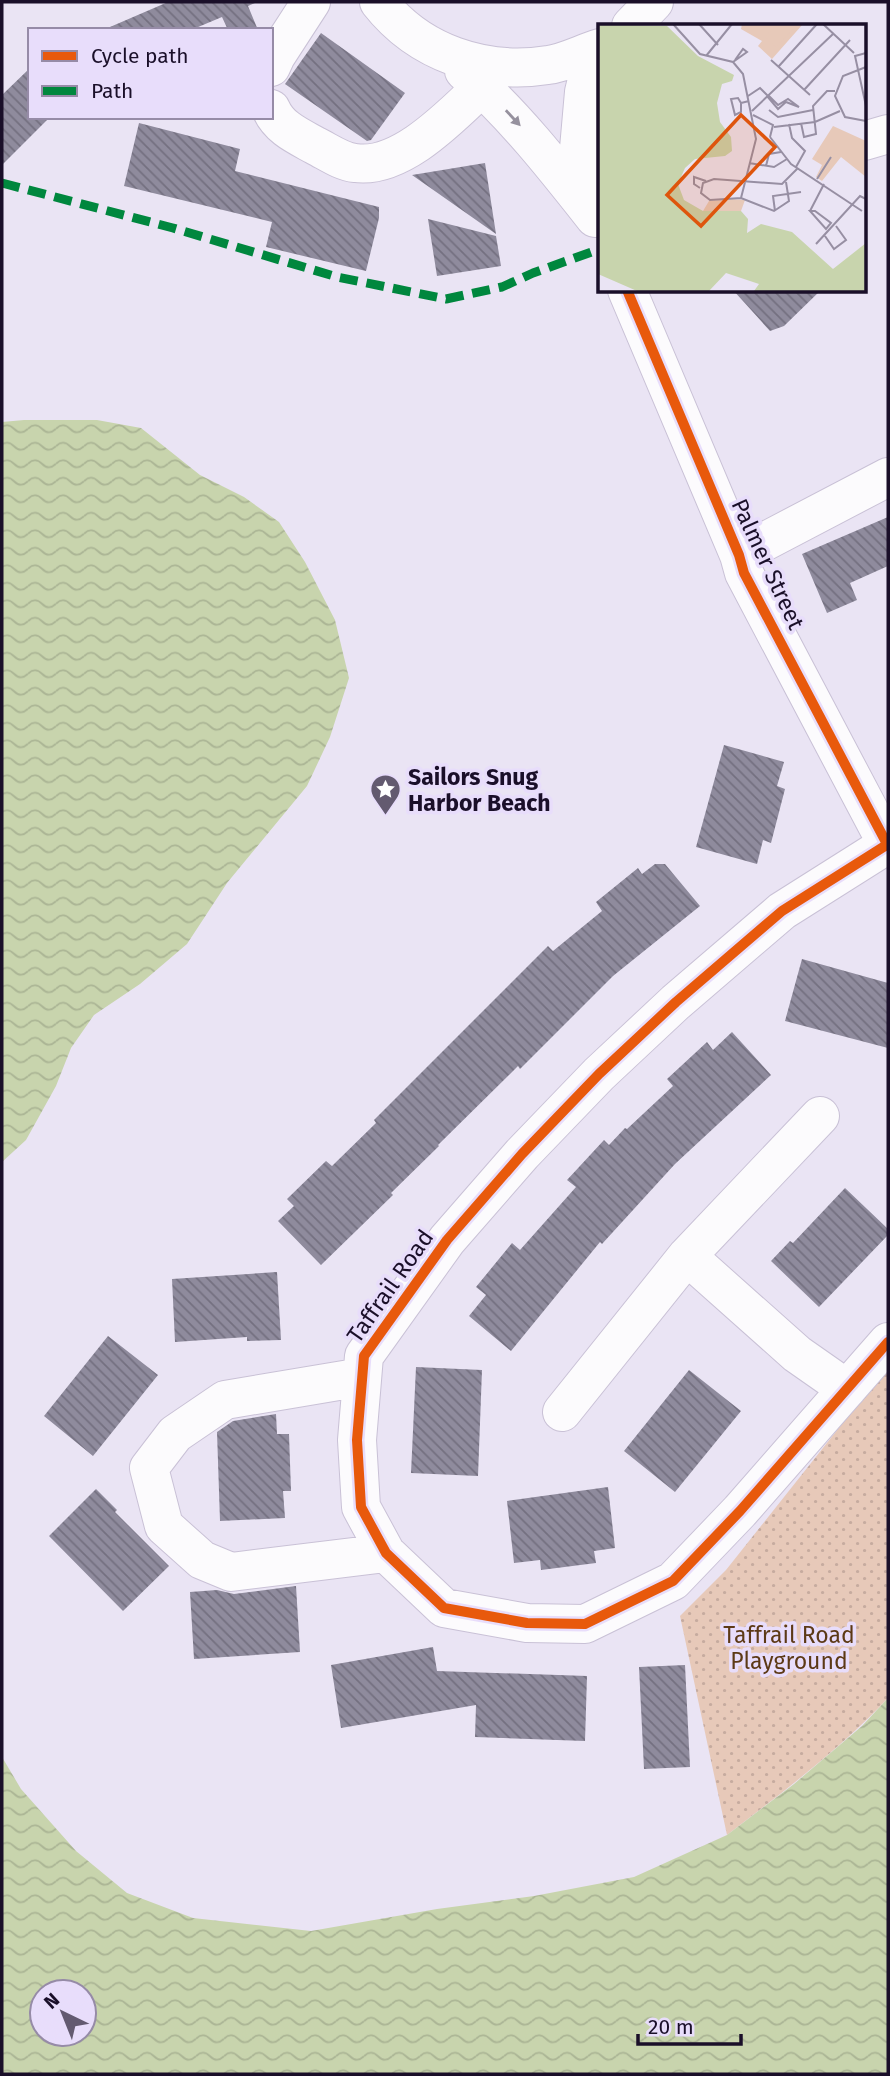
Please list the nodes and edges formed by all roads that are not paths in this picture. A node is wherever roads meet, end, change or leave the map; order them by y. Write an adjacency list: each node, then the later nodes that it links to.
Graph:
1 (311, 2): 8 (street)
2 (654, 2): 4 (street)
3 (380, 7): 7 (street)
4 (633, 24)
5 (598, 49): 7 (street)
6 (598, 51): 13 (street)
7 (446, 55): 9 (street)
8 (273, 62)
9 (482, 87): 10 (street); 13 (street, one-way to 13)
10 (273, 114)
11 (888, 134): 12 (street)
12 (866, 140)
13 (597, 223)
14 (628, 292): 16 (street, Palmer Street)
15 (888, 477): 16 (street)
16 (739, 555): 17 (street, Palmer Street)
17 (888, 845): 21 (street, Taffrail Road)
18 (820, 1116): 19 (street)
19 (687, 1256): 22 (street); 23 (street)
20 (888, 1342): 22 (street, Taffrail Road)
21 (362, 1377): 24 (street, Taffrail Road); 24 (street)
22 (847, 1389): 24 (street, Taffrail Road)
23 (562, 1412)
24 (386, 1553)

